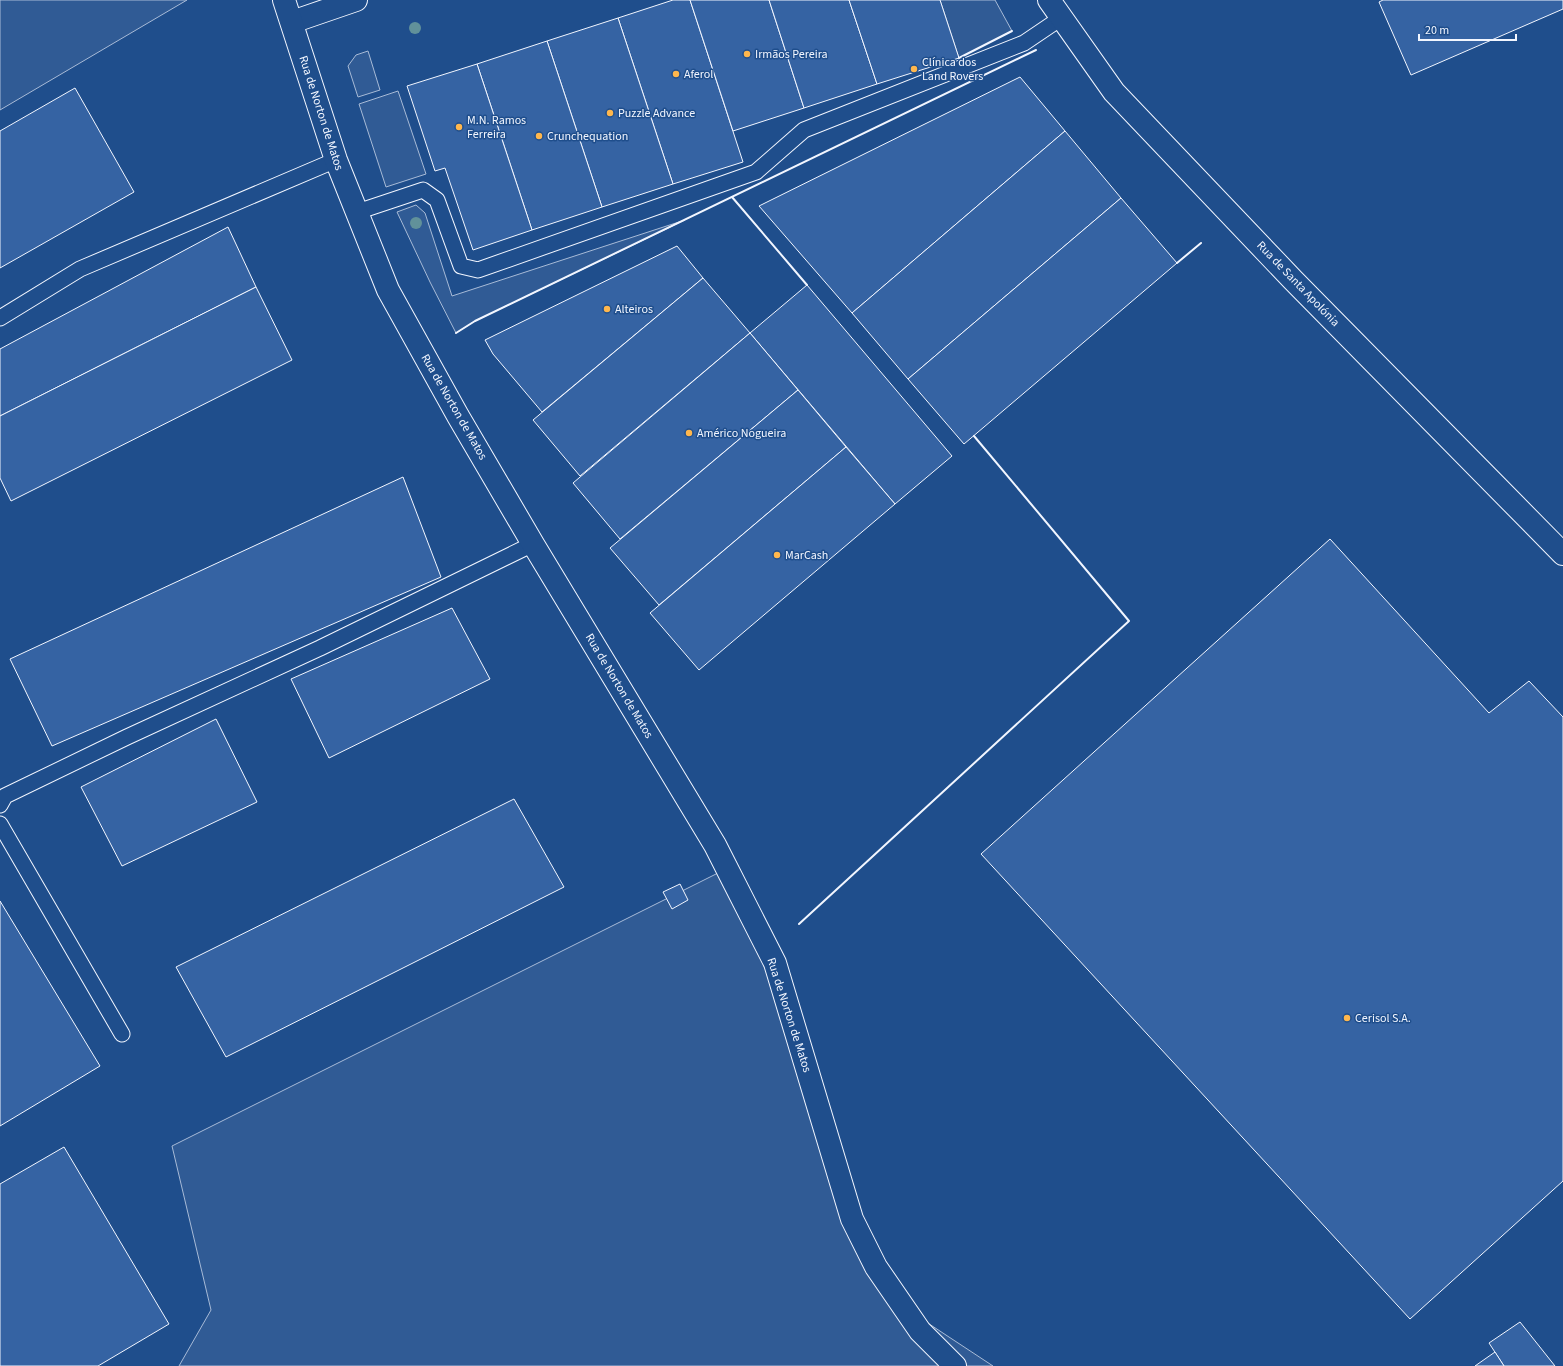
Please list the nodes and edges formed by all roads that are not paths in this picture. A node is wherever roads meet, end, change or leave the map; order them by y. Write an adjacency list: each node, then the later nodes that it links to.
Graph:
1 (284, 0): 5 (street, Rua de Norton de Matos)
2 (356, 0): 5 (street)
3 (1049, 0): 4 (street, Rua de Santa Apolónia)
4 (1061, 18): 7 (lane); 10 (street, Rua de Santa Apolónia)
5 (292, 22): 6 (street, Rua de Norton de Matos)
6 (336, 160): 7 (street, Rua de Norton de Matos); 8 (lane)
7 (357, 212): 9 (street, Rua de Norton de Matos)
8 (0, 318)
9 (533, 544): 11 (lane); 14 (street, Rua de Norton de Matos)
10 (1563, 554)
11 (0, 805)
12 (0, 824): 13 (lane)
13 (122, 1034)
14 (955, 1366)

